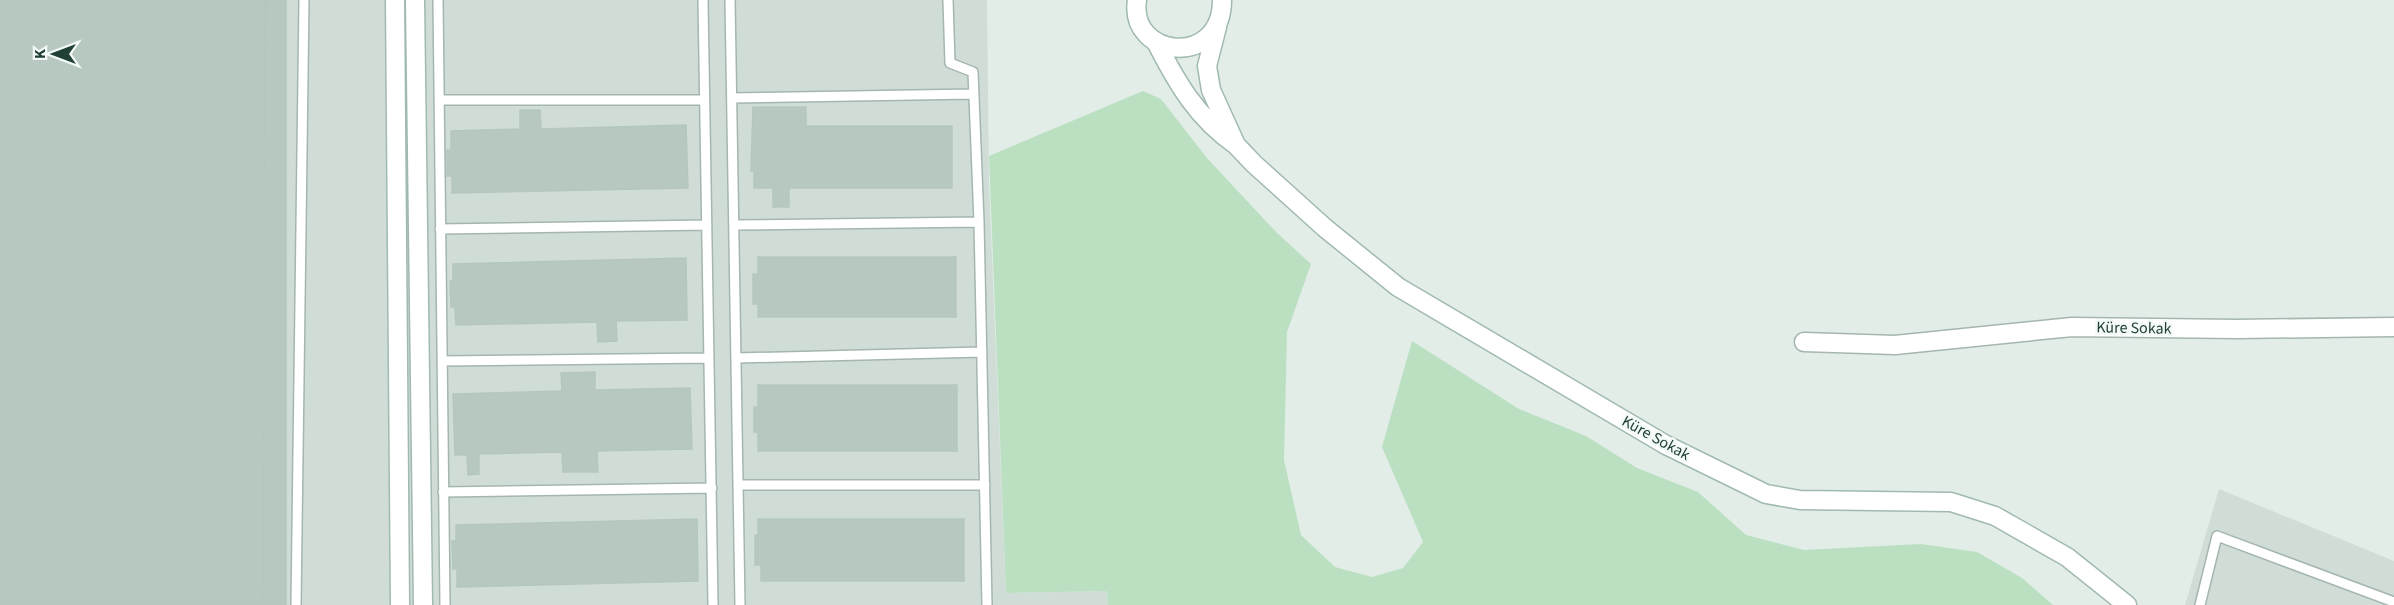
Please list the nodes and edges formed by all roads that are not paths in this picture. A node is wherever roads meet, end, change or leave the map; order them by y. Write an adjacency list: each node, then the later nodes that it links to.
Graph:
1 (304, 0): 34 (lane)
2 (395, 0): 35 (street)
3 (415, 0): 36 (street)
4 (438, 0): 16 (lane)
5 (703, 0): 17 (lane)
6 (730, 0): 15 (lane)
7 (948, 0): 14 (lane)
8 (1124, 0): 11 (street)
9 (1137, 0): 11 (street)
10 (1222, 0): 12 (street)
11 (1138, 20): 13 (street)
12 (1217, 27): 13 (street); 18 (street)
13 (1156, 42): 18 (street)
14 (974, 94): 15 (lane); 19 (lane)
15 (732, 98): 21 (lane)
16 (439, 100): 17 (lane); 22 (lane)
17 (704, 100): 20 (lane)
18 (1236, 145): 41 (street, Küre Sokak)
19 (979, 222): 21 (lane); 25 (lane)
20 (707, 225): 22 (lane); 26 (lane)
21 (735, 225): 27 (lane)
22 (440, 229): 28 (lane)
23 (2394, 327): 24 (street, Küre Sokak)
24 (1804, 342)
25 (982, 352): 27 (lane); 30 (lane)
26 (709, 358): 28 (lane); 31 (lane)
27 (737, 358): 29 (lane)
28 (442, 361): 32 (lane)
29 (738, 485): 30 (lane); 39 (lane)
30 (985, 485): 40 (lane)
31 (712, 488): 32 (lane); 38 (lane)
32 (443, 492): 37 (lane)
33 (2394, 602): 42 (lane)
34 (296, 605)
35 (400, 605)
36 (423, 605)
37 (445, 605)
38 (713, 605)
39 (740, 605)
40 (987, 605)
41 (2127, 605)
42 (2200, 605)

